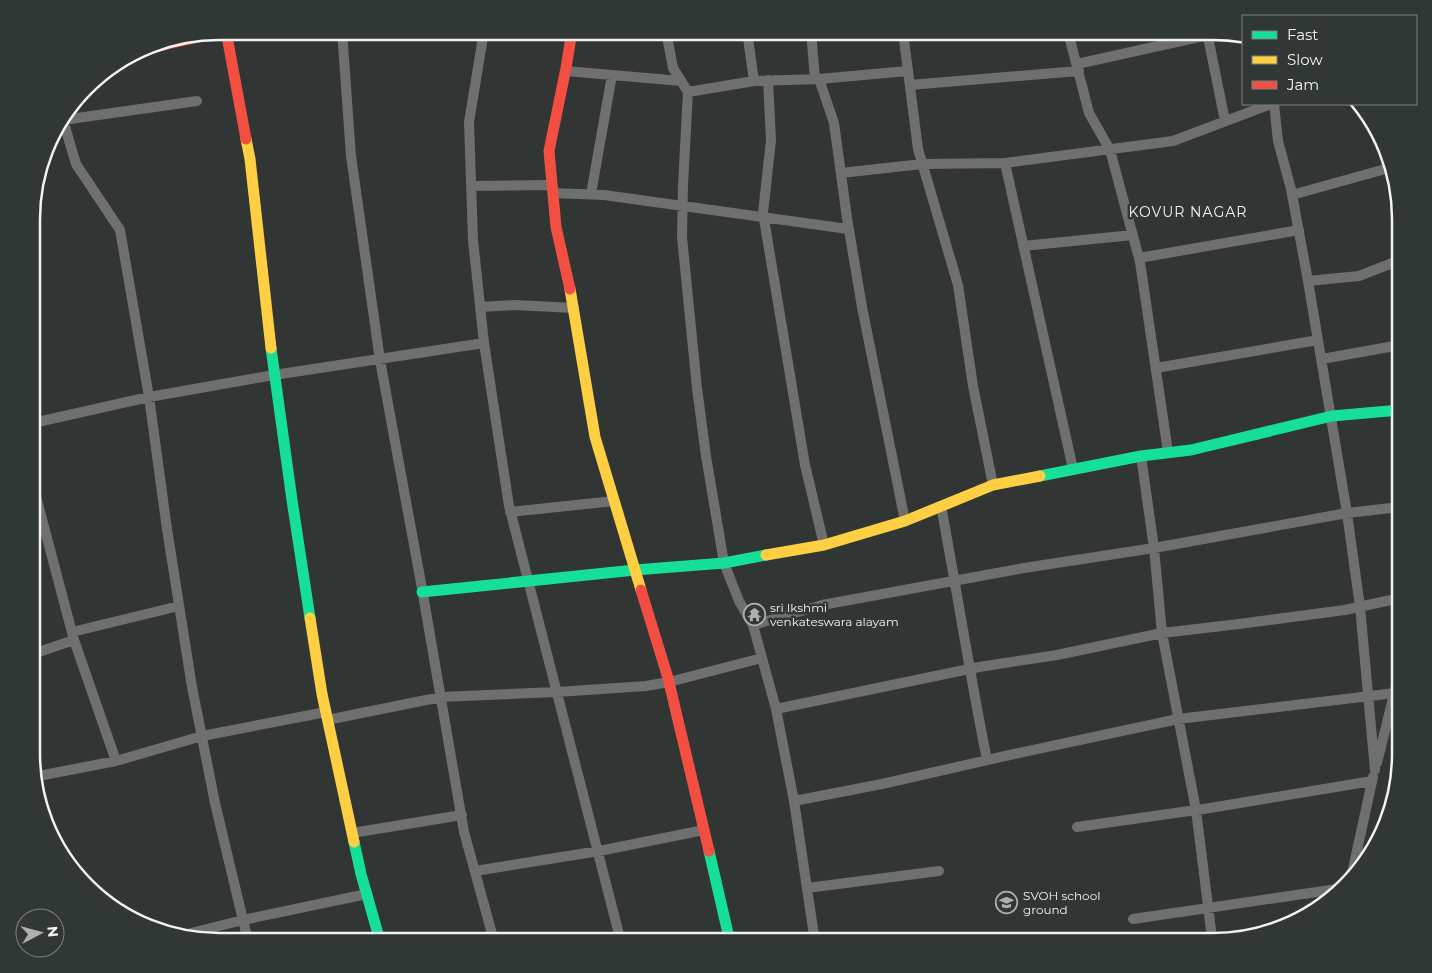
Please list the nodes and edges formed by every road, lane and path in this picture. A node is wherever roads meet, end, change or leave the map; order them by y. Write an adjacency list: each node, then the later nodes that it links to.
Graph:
1 (228, 40): 54 (street)
2 (343, 40): 52 (street)
3 (483, 40): 33 (street)
4 (571, 40): 13 (street)
5 (668, 40): 18 (street)
6 (749, 40): 19 (street)
7 (812, 40): 16 (street)
8 (904, 40): 14 (street)
9 (1070, 40): 12 (street)
10 (1182, 40): 12 (street)
11 (1209, 40): 26 (street)
12 (1078, 68): 20 (street); 28 (street)
13 (566, 71): 15 (street); 34 (street)
14 (908, 71): 16 (street); 20 (street)
15 (612, 75): 18 (street); 35 (street)
16 (817, 79): 17 (street); 32 (street)
17 (768, 80): 19 (street); 38 (street)
18 (681, 81): 21 (street)
19 (754, 81): 21 (street)
20 (910, 85): 30 (street)
21 (688, 92): 37 (street)
22 (197, 101): 25 (street)
23 (1269, 105): 26 (street)
24 (1272, 105): 36 (street)
25 (70, 119)
26 (1225, 121): 28 (street)
27 (65, 127): 55 (street)
28 (1110, 150): 29 (street); 41 (street)
29 (1004, 163): 30 (street); 42 (street)
30 (922, 164): 32 (street); 62 (street)
31 (1385, 169): 36 (street)
32 (841, 173): 39 (street)
33 (471, 186): 34 (street); 46 (street)
34 (553, 189): 35 (street); 47 (street)
35 (591, 194): 37 (street)
36 (1292, 195): 40 (street)
37 (682, 206): 38 (street); 72 (street)
38 (764, 216): 39 (street); 70 (street)
39 (848, 229): 69 (street)
40 (1299, 230): 43 (street); 45 (street)
41 (1133, 235): 42 (street); 43 (street)
42 (1023, 246): 61 (street)
43 (1139, 258): 53 (street)
44 (1392, 263): 45 (street)
45 (1308, 281): 48 (street)
46 (480, 307): 47 (street); 49 (street)
47 (574, 308): 63 (street)
48 (1318, 340): 51 (street); 53 (street)
49 (484, 343): 52 (street); 67 (street)
50 (1392, 346): 51 (street)
51 (1322, 359): 57 (street)
52 (380, 360): 54 (street); 76 (street)
53 (1156, 368): 59 (street)
54 (274, 376): 55 (street); 93 (street)
55 (149, 397): 58 (street); 78 (street)
56 (1392, 411): 57 (street)
57 (1332, 416): 59 (street); 68 (street)
58 (40, 421)
59 (1168, 452): 60 (street)
60 (1141, 456): 61 (street); 71 (street)
61 (1072, 469): 62 (street)
62 (993, 485): 64 (street)
63 (614, 501): 67 (street); 73 (street)
64 (940, 506): 69 (street); 75 (street)
65 (1392, 508): 68 (street)
66 (40, 511): 82 (street)
67 (510, 512): 74 (street)
68 (1347, 513): 71 (street); 79 (street)
69 (905, 520): 70 (street)
70 (824, 545): 72 (street)
71 (1154, 548): 75 (street); 81 (street)
72 (724, 563): 73 (street); 80 (street)
73 (636, 570): 74 (street); 86 (street)
74 (528, 580): 76 (street); 87 (street)
75 (955, 581): 80 (street); 85 (street)
76 (422, 592): 90 (street)
77 (1392, 600): 79 (street)
78 (179, 606): 82 (street); 95 (street)
79 (1360, 607): 81 (street); 89 (street)
80 (753, 625): 84 (street)
81 (1162, 633): 85 (street); 94 (street)
82 (73, 636): 83 (street); 97 (street)
83 (40, 651)
84 (762, 658): 86 (street); 92 (street)
85 (969, 669): 92 (street); 96 (street)
86 (669, 682): 87 (street); 105 (street)
87 (557, 692): 90 (street); 107 (street)
88 (1392, 693): 89 (street)
89 (1367, 696): 94 (street); 98 (street)
90 (441, 697): 93 (street); 103 (street)
91 (1392, 701): 98 (street)
92 (776, 709): 101 (street)
93 (326, 716): 95 (street); 106 (street)
94 (1178, 719): 96 (street); 102 (street)
95 (202, 736): 97 (street); 116 (street)
96 (987, 760): 101 (street)
97 (116, 761): 99 (street)
98 (1375, 770): 100 (street)
99 (42, 775)
100 (1372, 781): 102 (street); 108 (street)
101 (794, 802): 111 (street)
102 (1196, 810): 104 (street); 114 (street)
103 (462, 815): 106 (street); 110 (street)
104 (1077, 827)
105 (704, 830): 107 (street); 122 (street)
106 (352, 833): 113 (street)
107 (598, 851): 110 (street); 121 (street)
108 (1354, 864)
109 (939, 870): 111 (street)
110 (475, 871): 120 (street)
111 (807, 888): 123 (street)
112 (1330, 890): 114 (street)
113 (367, 894): 116 (street); 119 (street)
114 (1208, 908): 115 (street); 124 (street)
115 (1133, 919)
116 (243, 920): 117 (street); 118 (street)
117 (198, 931)
118 (246, 933)
119 (378, 933)
120 (492, 933)
121 (619, 933)
122 (728, 933)
123 (814, 933)
124 (1211, 933)

